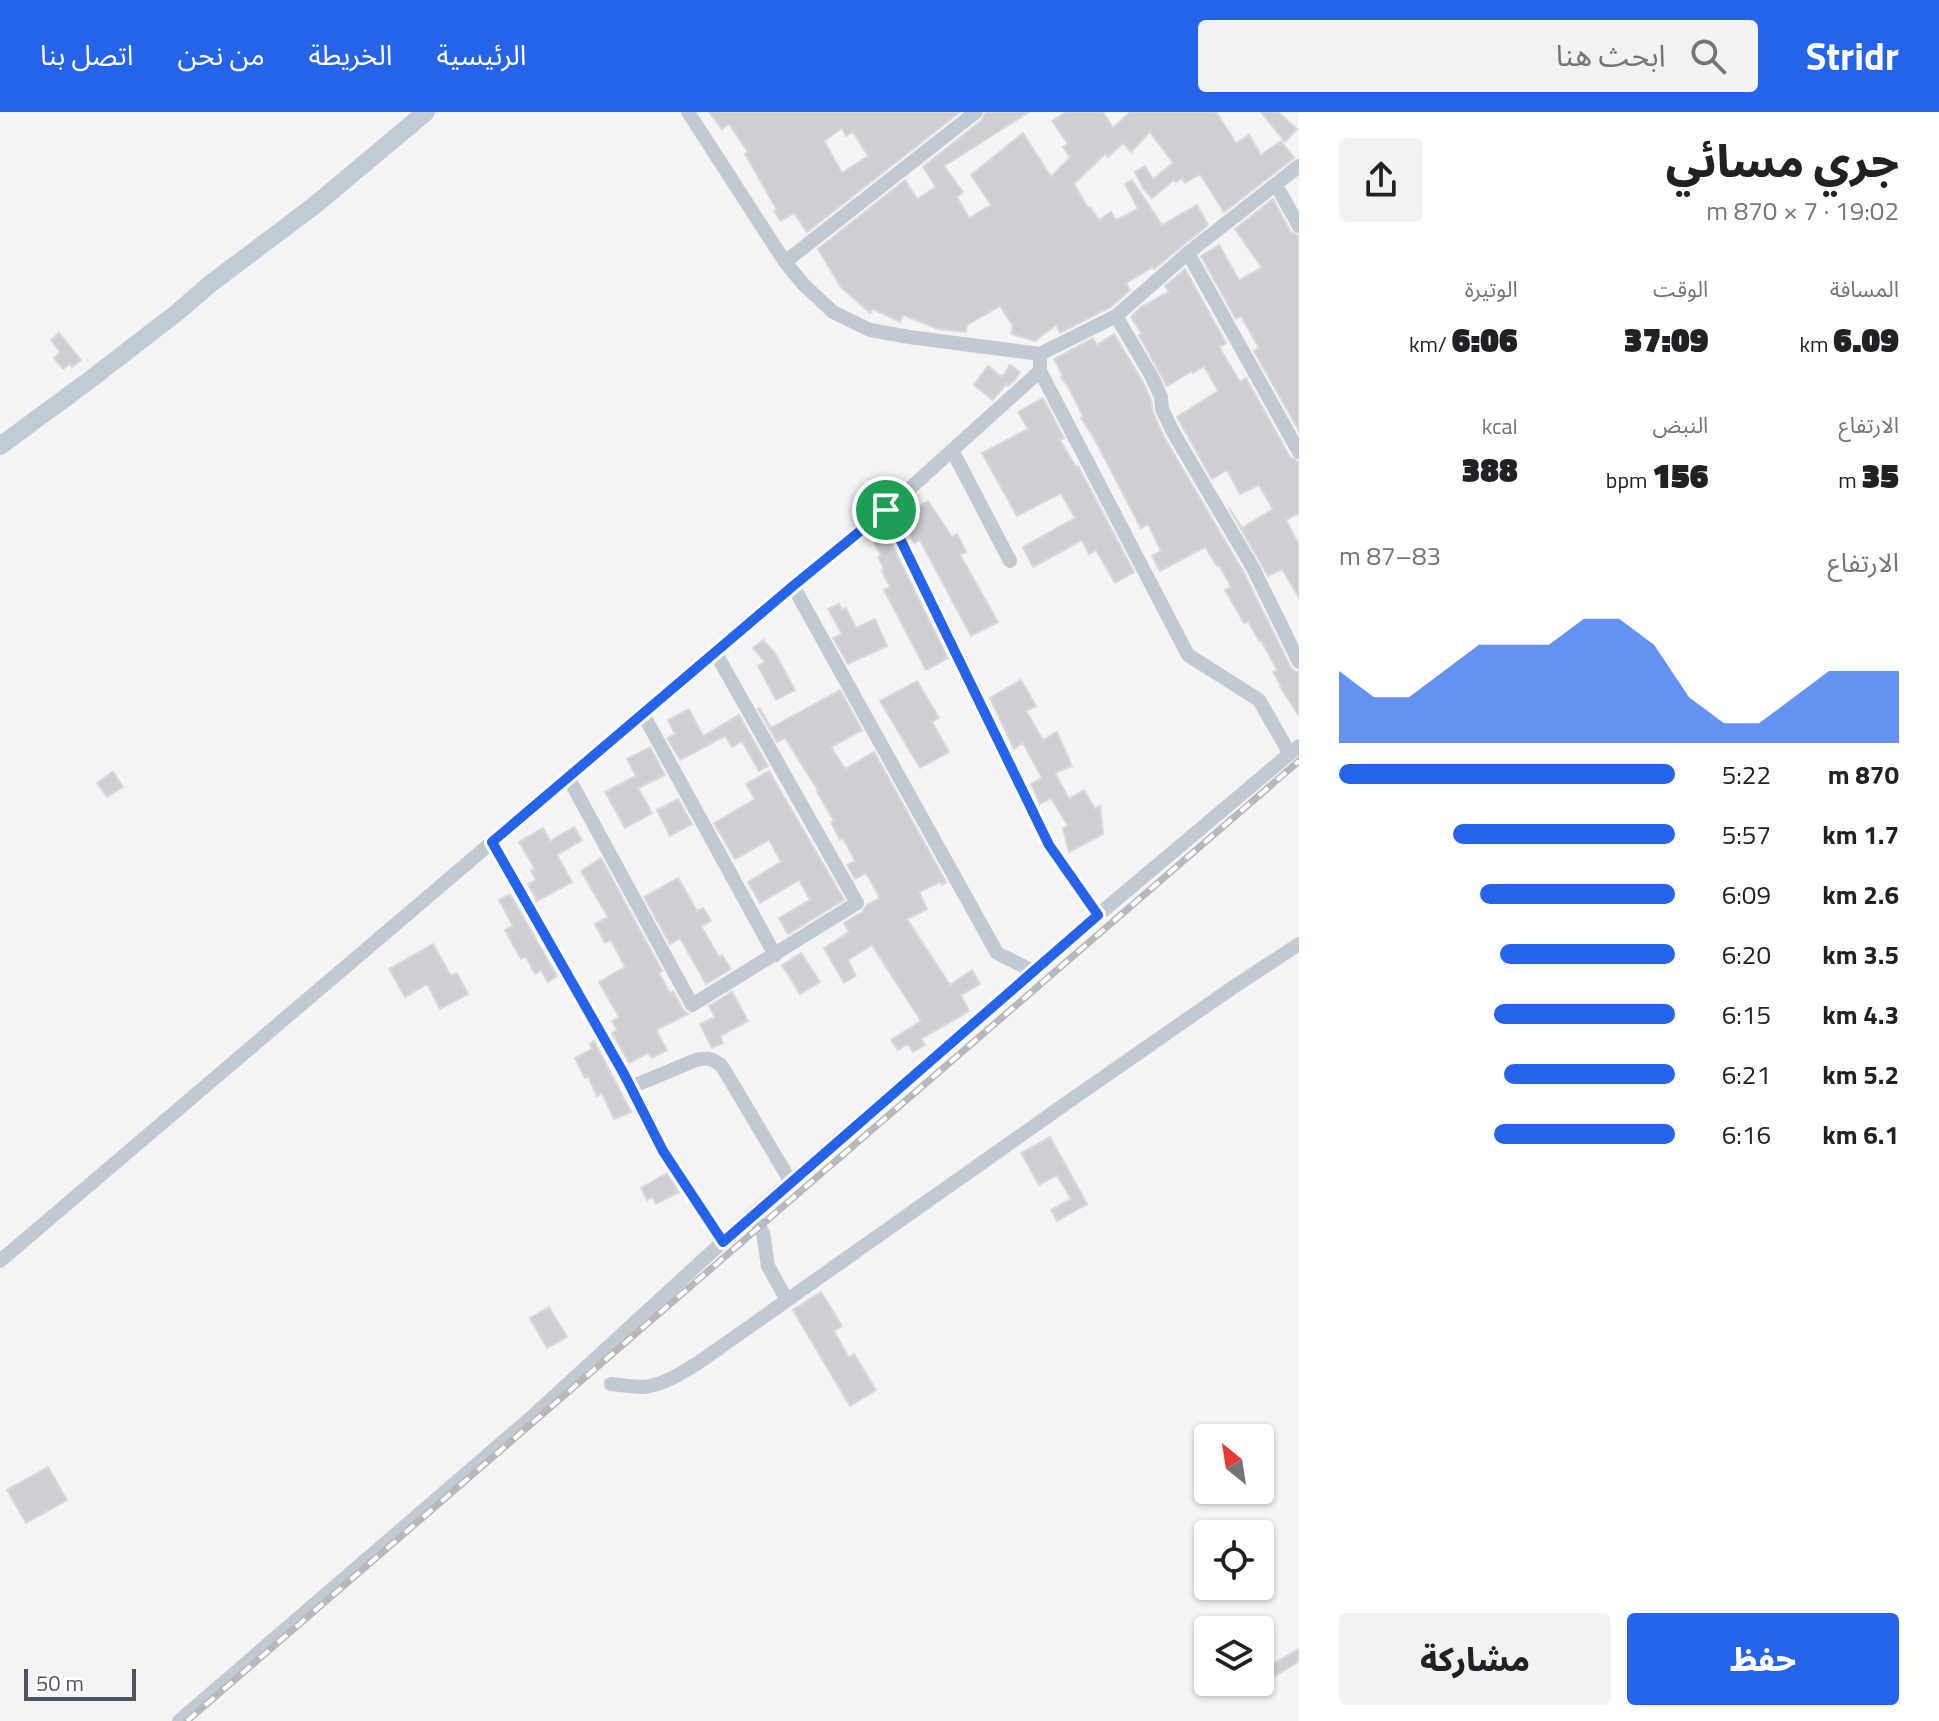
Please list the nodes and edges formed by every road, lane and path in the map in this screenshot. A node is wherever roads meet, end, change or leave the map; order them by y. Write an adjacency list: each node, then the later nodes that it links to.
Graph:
1 (426, 112): 12 (street)
2 (688, 112): 8 (street)
3 (976, 112): 8 (street)
4 (1299, 166): 5 (street)
5 (1276, 185): 6 (street); 7 (street)
6 (1299, 226)
7 (1188, 253): 9 (street); 14 (street)
8 (785, 262): 10 (street)
9 (1116, 316): 10 (street); 19 (street)
10 (1040, 354): 11 (street)
11 (1040, 371): 13 (street); 21 (street)
12 (0, 446)
13 (952, 450): 15 (street); 16 (street)
14 (1299, 452)
15 (886, 510): 17 (street); 24 (street)
16 (1010, 561)
17 (793, 586): 18 (street); 27 (street)
18 (715, 652): 20 (street); 26 (street)
19 (1299, 662)
20 (643, 714): 22 (street); 26 (street)
21 (1295, 750): 24 (street)
22 (568, 777): 23 (street); 26 (street)
23 (492, 842): 28 (street); 32 (street)
24 (1098, 915): 27 (street)
25 (1299, 944): 33 (street)
26 (775, 955)
27 (1033, 971): 29 (street)
28 (631, 1087): 29 (street); 31 (street)
29 (791, 1182): 30 (street)
30 (753, 1214): 31 (street); 33 (street)
31 (723, 1242): 35 (street)
32 (0, 1261)
33 (787, 1300): 34 (street)
34 (611, 1384)
35 (179, 1721)

